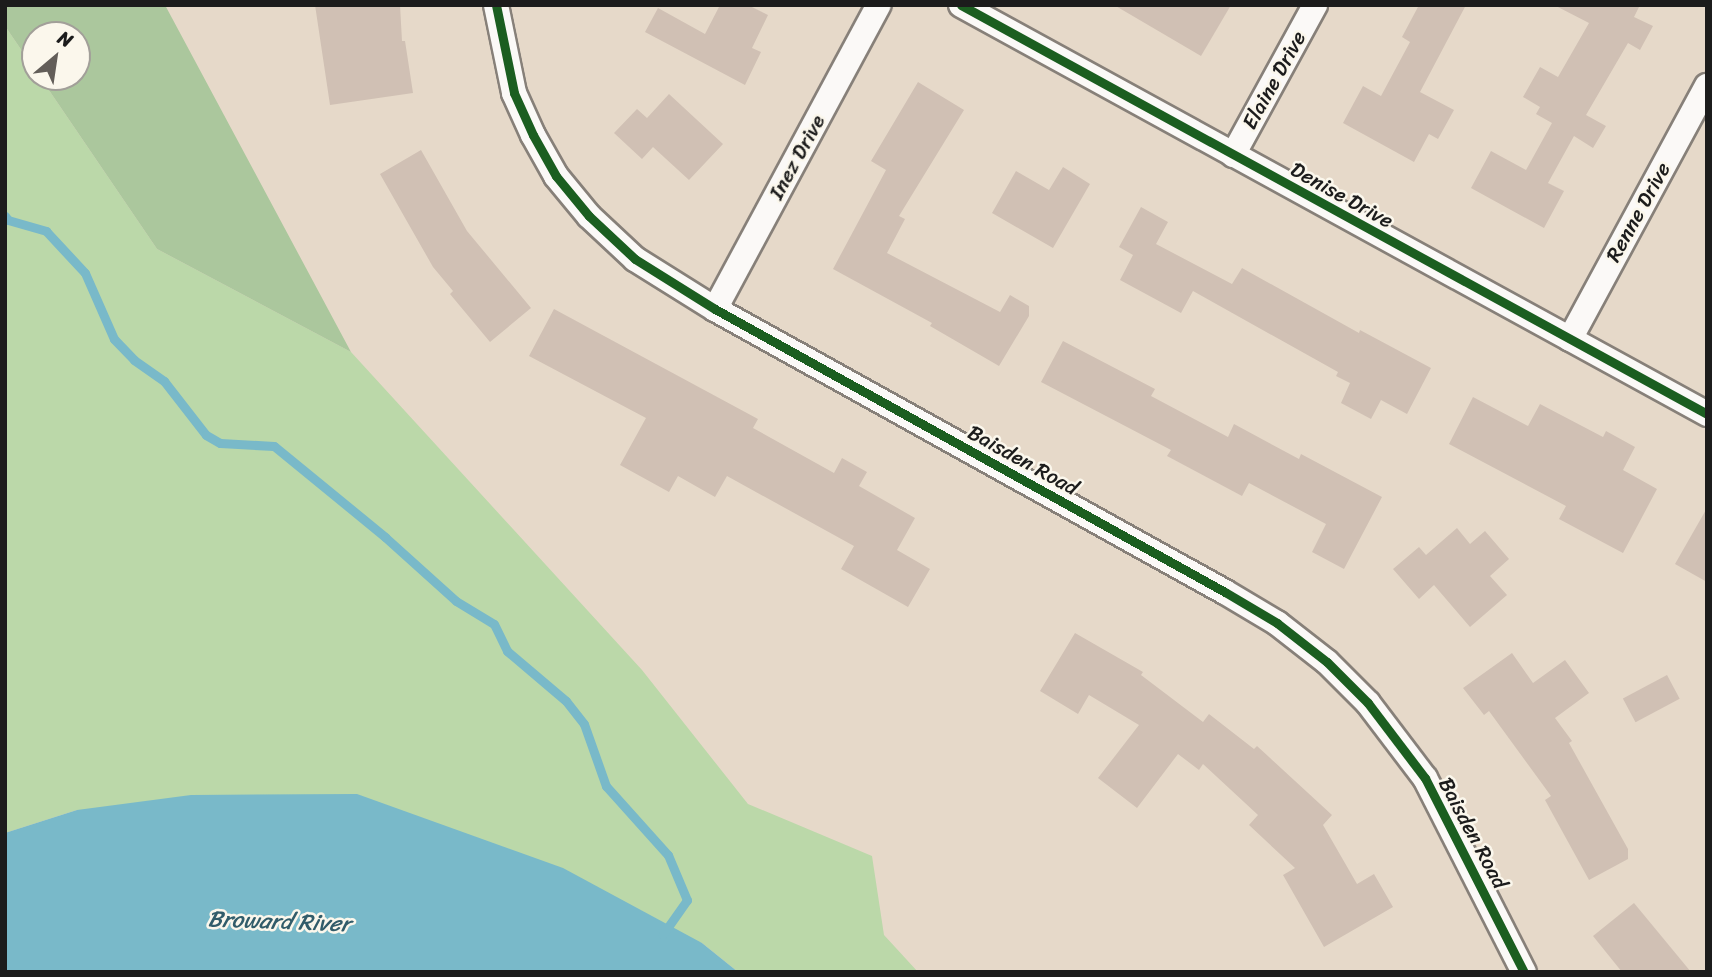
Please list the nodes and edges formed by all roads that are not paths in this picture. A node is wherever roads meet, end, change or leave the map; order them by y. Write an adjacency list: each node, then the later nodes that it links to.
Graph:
1 (495, 5): 7 (street, Baisden Road)
2 (879, 5): 7 (street, Inez Drive)
3 (961, 5): 6 (street, Denise Drive)
4 (1315, 5): 6 (street, Elaine Drive)
5 (1707, 86): 8 (street, Renne Drive)
6 (1233, 155): 8 (street, Denise Drive)
7 (715, 309): 10 (street, Baisden Road)
8 (1570, 339): 9 (street, Denise Drive)
9 (1707, 414)
10 (1524, 972)

